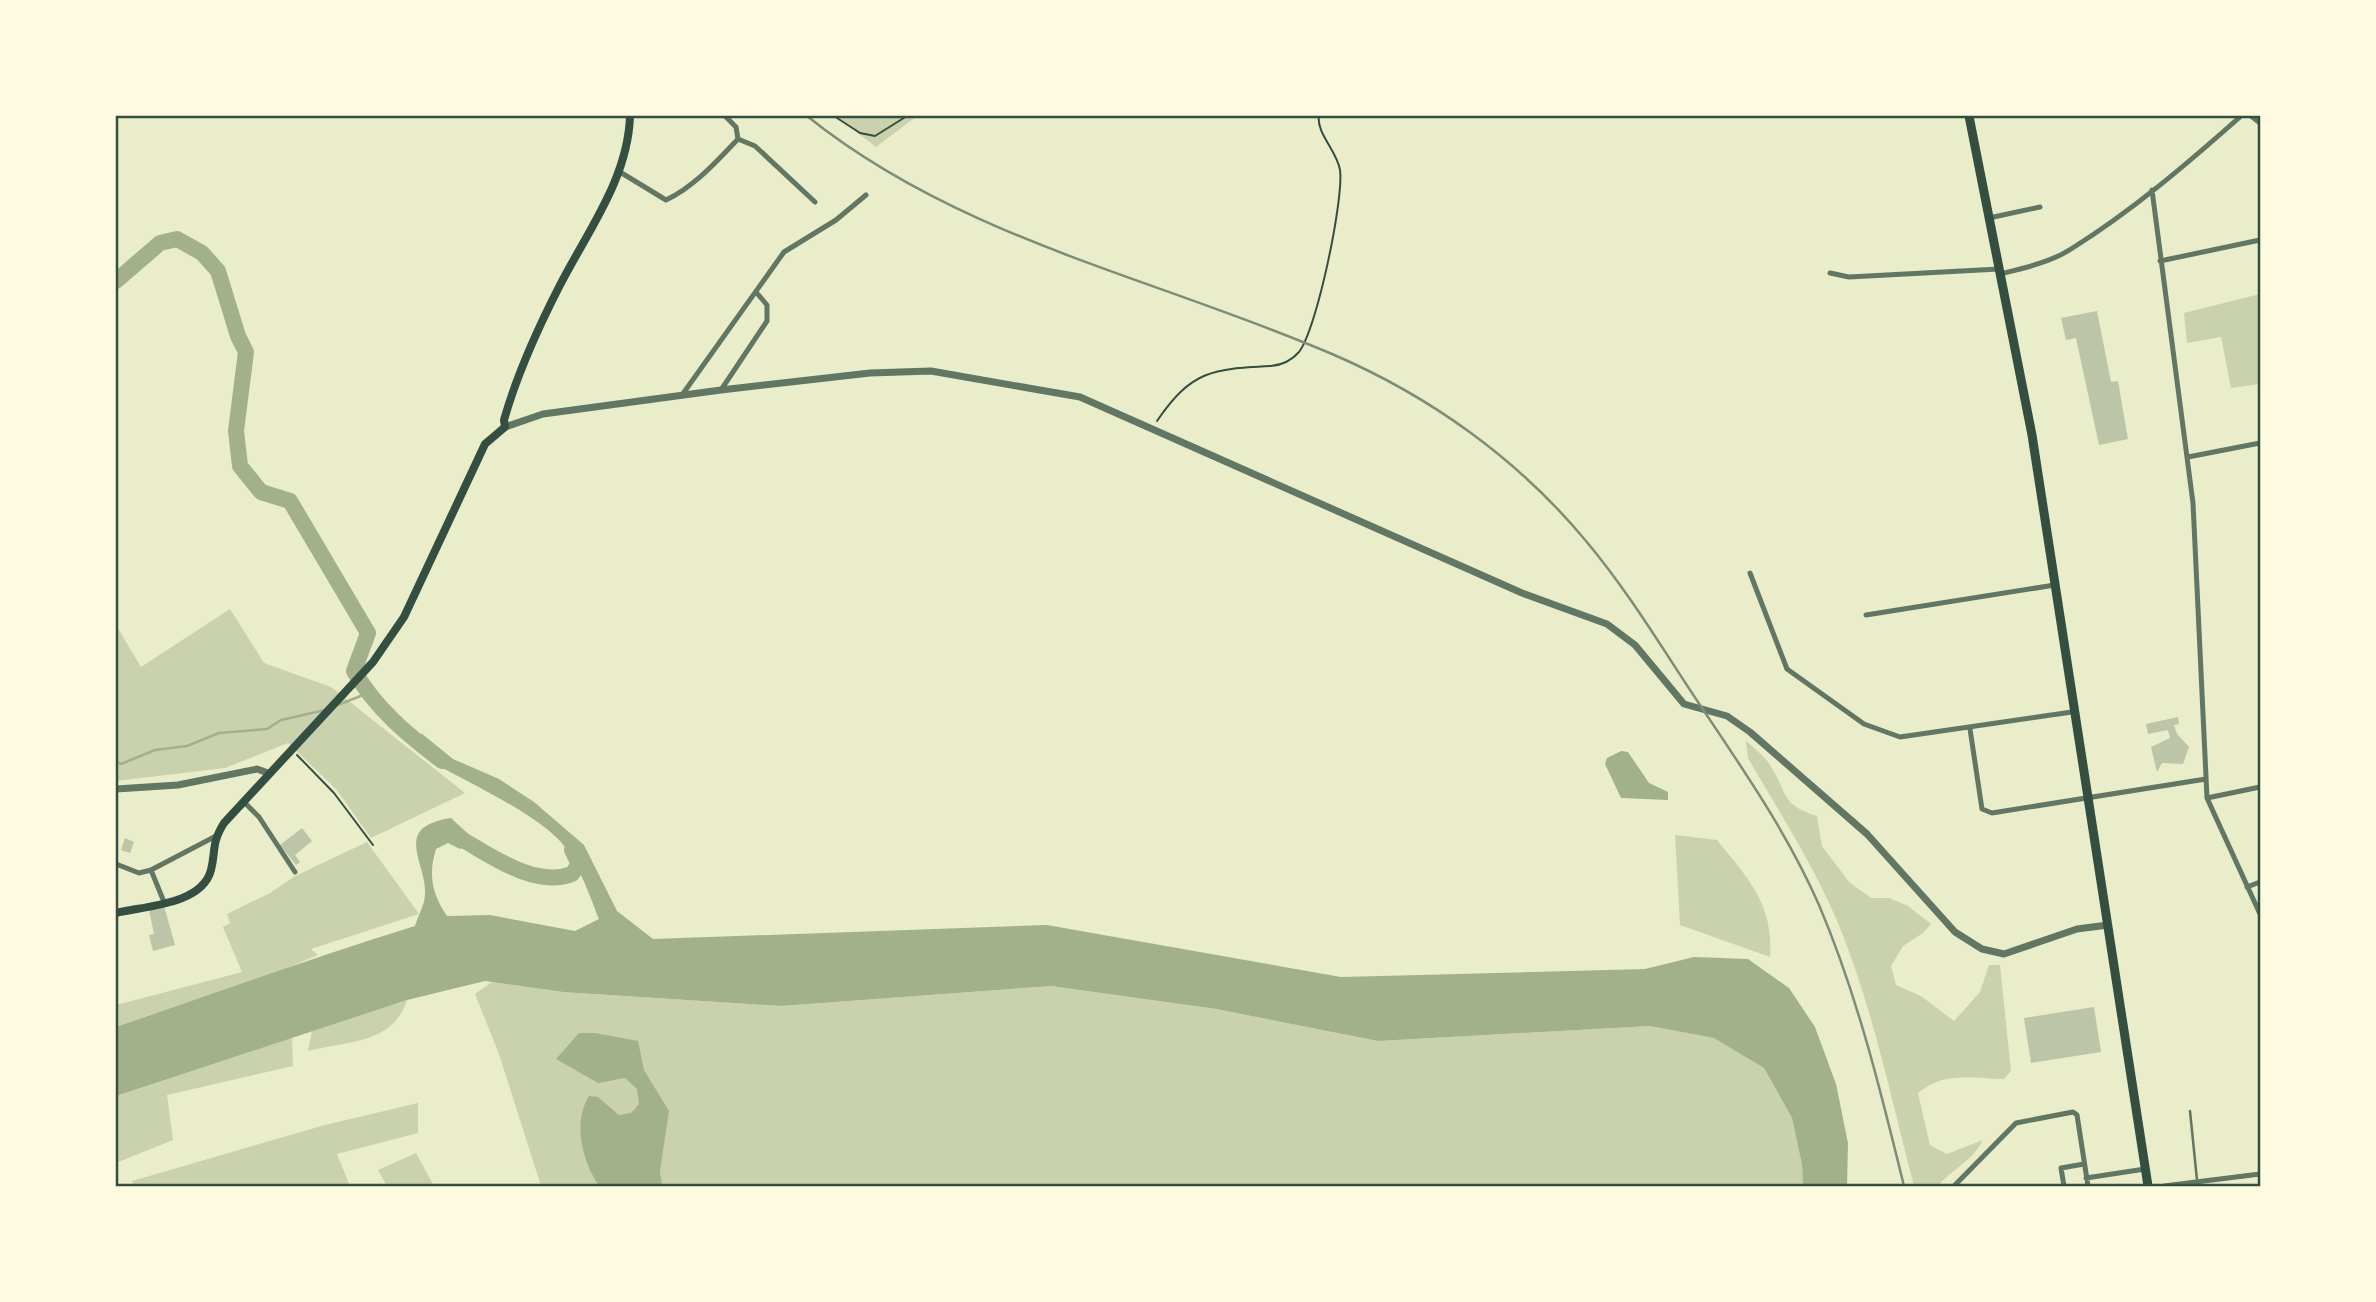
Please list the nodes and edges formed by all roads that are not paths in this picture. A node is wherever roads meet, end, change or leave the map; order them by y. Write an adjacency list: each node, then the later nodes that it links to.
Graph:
1 (630, 116): 8 (main road)
2 (725, 116): 7 (street)
3 (1972, 116): 13 (main road)
4 (2241, 116): 9 (street)
5 (2251, 116): 6 (street)
6 (2260, 123)
7 (738, 139): 8 (street); 11 (street)
8 (621, 172): 21 (main road)
9 (2152, 190): 15 (street); 16 (street)
10 (866, 195): 18 (street)
11 (816, 202)
12 (2040, 207): 13 (street)
13 (1989, 218): 16 (main road)
14 (2260, 240): 15 (street)
15 (2161, 261): 23 (street)
16 (2000, 272): 17 (street); 25 (main road)
17 (1830, 274)
18 (756, 292): 19 (street); 20 (street)
19 (721, 390): 20 (street); 45 (street)
20 (682, 395): 21 (street)
21 (505, 426): 29 (main road)
22 (2260, 443): 23 (street)
23 (2188, 457): 30 (street)
24 (1750, 573): 28 (street)
25 (2055, 585): 26 (street); 27 (main road)
26 (1866, 615)
27 (2072, 712): 28 (street); 33 (main road)
28 (1970, 729): 33 (street)
29 (268, 774): 32 (street); 35 (main road)
30 (2206, 779): 33 (street); 34 (street)
31 (2260, 788): 34 (street)
32 (116, 789)
33 (2086, 798): 45 (main road)
34 (2207, 798): 41 (street)
35 (243, 800): 36 (main road); 39 (street)
36 (216, 836): 38 (street); 42 (main road)
37 (116, 864): 38 (street)
38 (151, 870): 42 (street)
39 (295, 872)
40 (2260, 882): 41 (street)
41 (2247, 887): 44 (street)
42 (164, 902): 43 (main road)
43 (116, 913)
44 (2260, 914)
45 (2108, 925): 48 (main road)
46 (2190, 1111): 51 (lane)
47 (2084, 1164): 50 (street); 52 (street); 53 (street)
48 (2145, 1169): 50 (street); 55 (main road)
49 (2260, 1174): 51 (street)
50 (2086, 1178): 54 (street)
51 (2197, 1182): 56 (street)
52 (1954, 1186)
53 (2064, 1186)
54 (2088, 1186)
55 (2148, 1186)
56 (2164, 1186)

